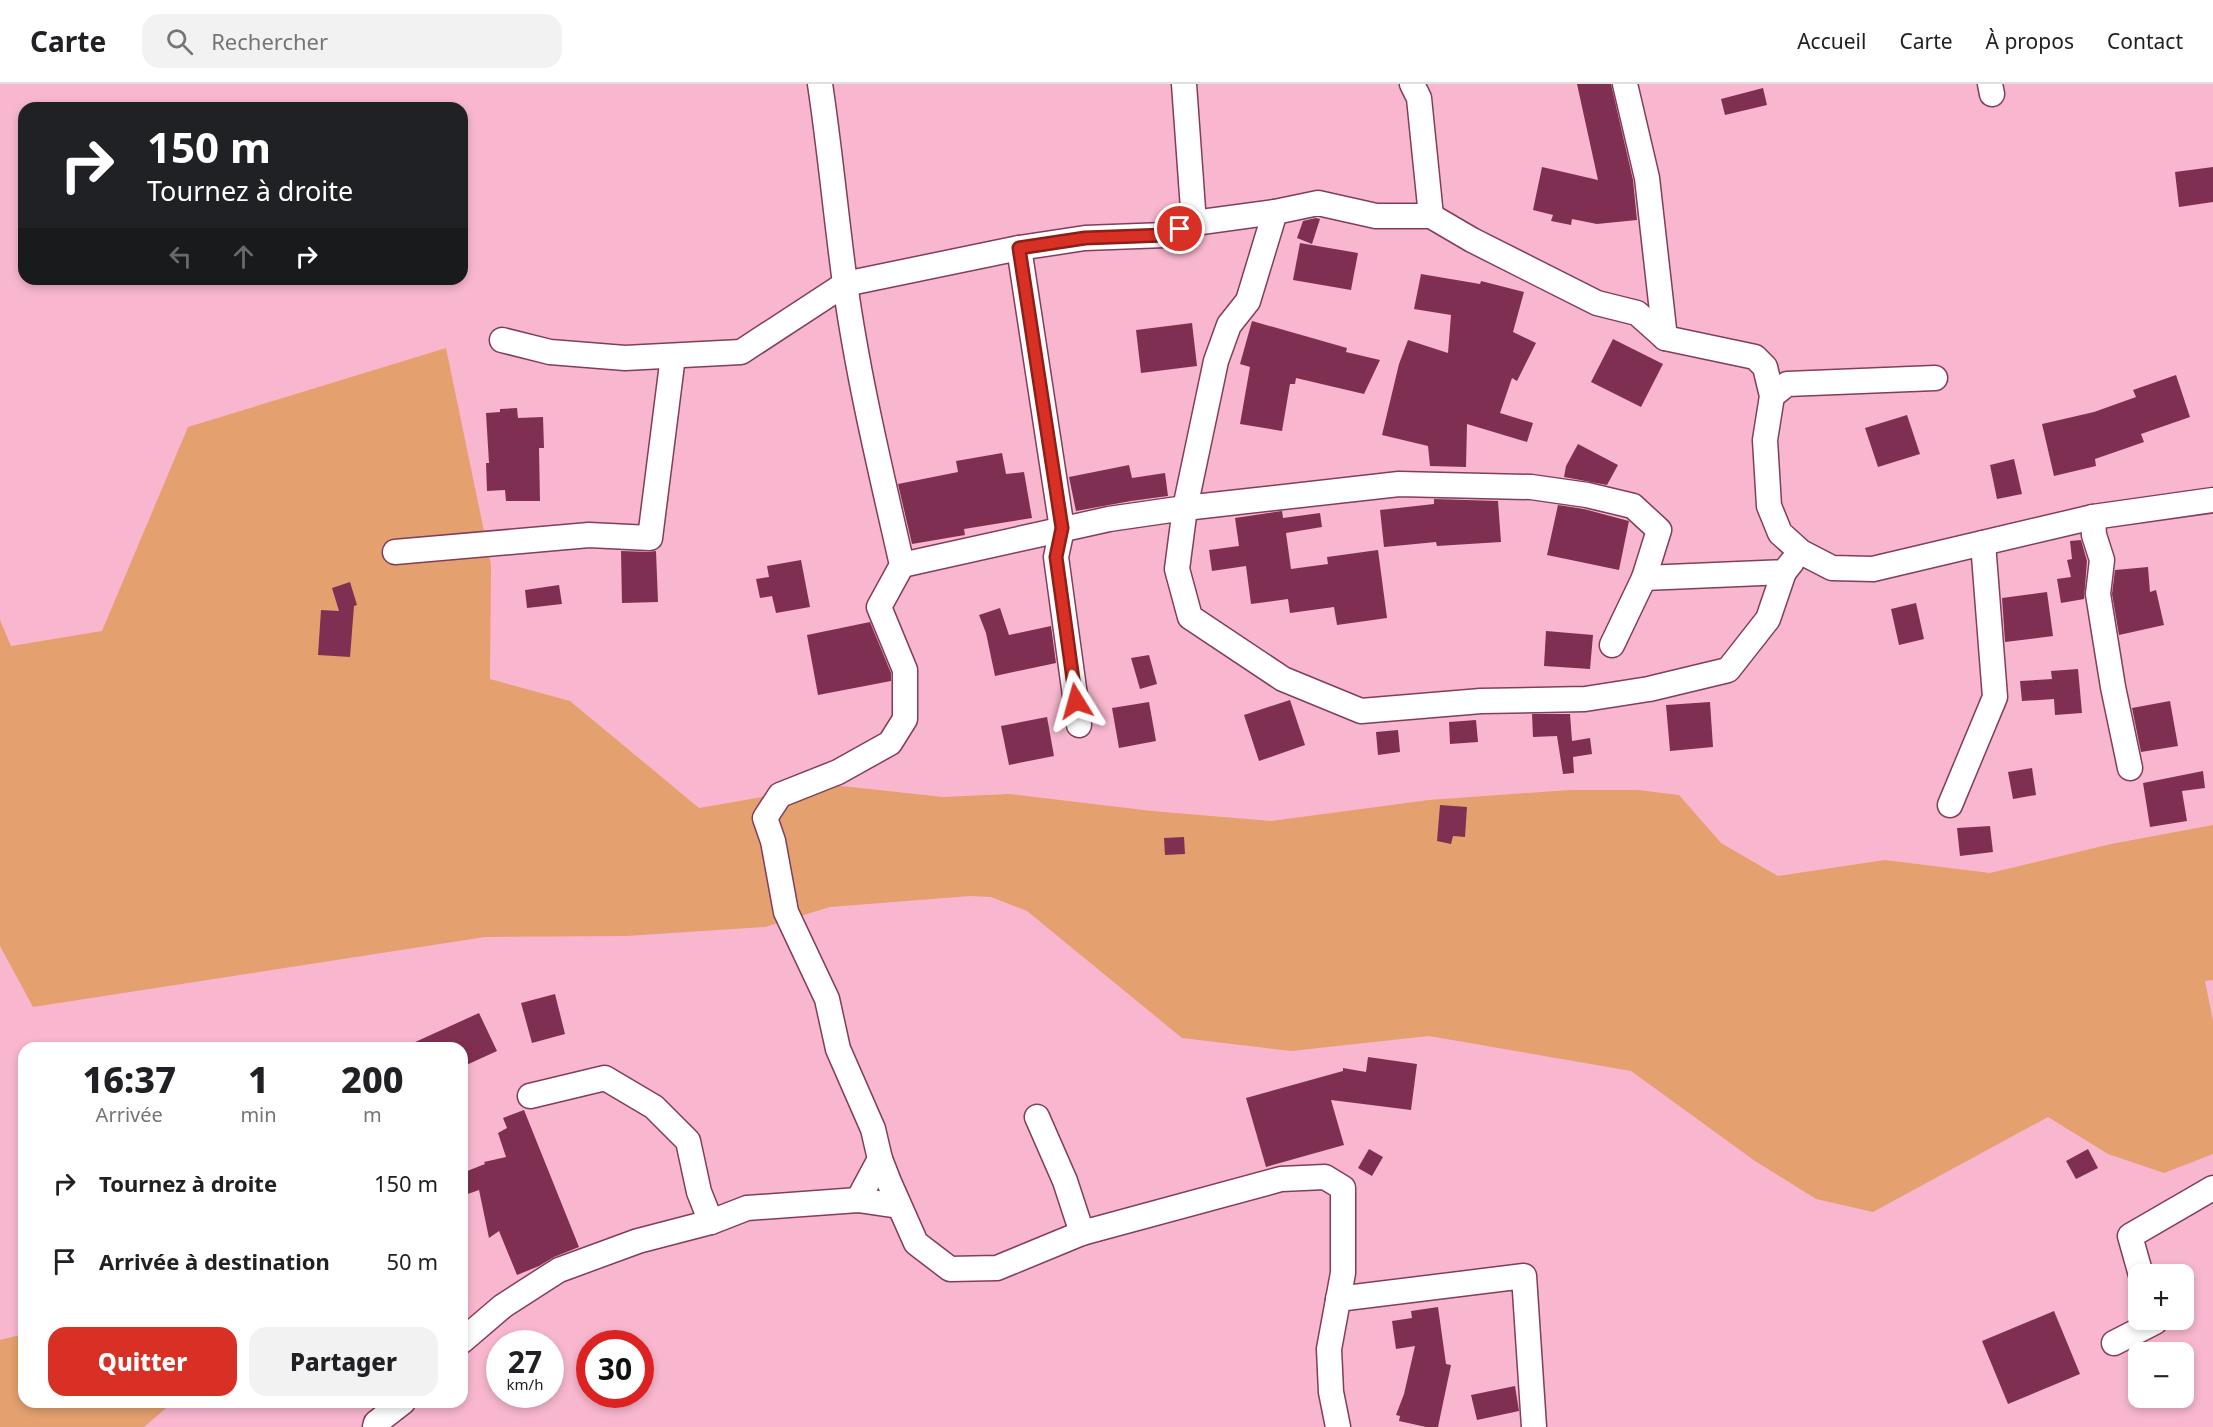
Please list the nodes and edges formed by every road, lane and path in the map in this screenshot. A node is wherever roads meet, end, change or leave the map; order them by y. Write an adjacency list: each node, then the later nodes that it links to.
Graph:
1 (820, 84): 9 (street)
2 (1184, 84): 7 (street)
3 (1412, 84): 6 (street)
4 (1625, 84): 10 (street)
5 (1275, 212): 6 (street); 7 (street); 16 (street)
6 (1431, 216): 10 (street)
7 (1194, 223): 8 (street)
8 (1019, 248): 9 (street); 18 (street)
9 (845, 284): 12 (street); 22 (street)
10 (1665, 338): 14 (street)
11 (502, 340): 12 (street)
12 (672, 356): 20 (street)
13 (1935, 378): 14 (street)
14 (1772, 396): 21 (street)
15 (2213, 500): 17 (street)
16 (1185, 508): 18 (street); 23 (street); 24 (street)
17 (2093, 517): 19 (street); 27 (street)
18 (1062, 528): 22 (street); 26 (street)
19 (1983, 543): 21 (street); 28 (street)
20 (395, 552)
21 (1801, 552): 23 (street)
22 (902, 565): 31 (street)
23 (1784, 572): 24 (street)
24 (1644, 578): 25 (street)
25 (1612, 645)
26 (1078, 725)
27 (2130, 768)
28 (1950, 805)
29 (530, 1096): 35 (street)
30 (1037, 1117): 36 (street)
31 (880, 1159): 33 (street); 34 (street)
32 (2213, 1188): 37 (street)
33 (858, 1200): 34 (street); 35 (street)
34 (899, 1206): 36 (street)
35 (711, 1222): 40 (street)
36 (1082, 1233): 38 (street)
37 (2138, 1264)
38 (1338, 1299): 44 (street); 45 (street)
39 (2139, 1330): 41 (street)
40 (468, 1336)
41 (2114, 1343)
42 (395, 1408): 43 (street)
43 (375, 1427)
44 (1338, 1427)
45 (1534, 1427)

